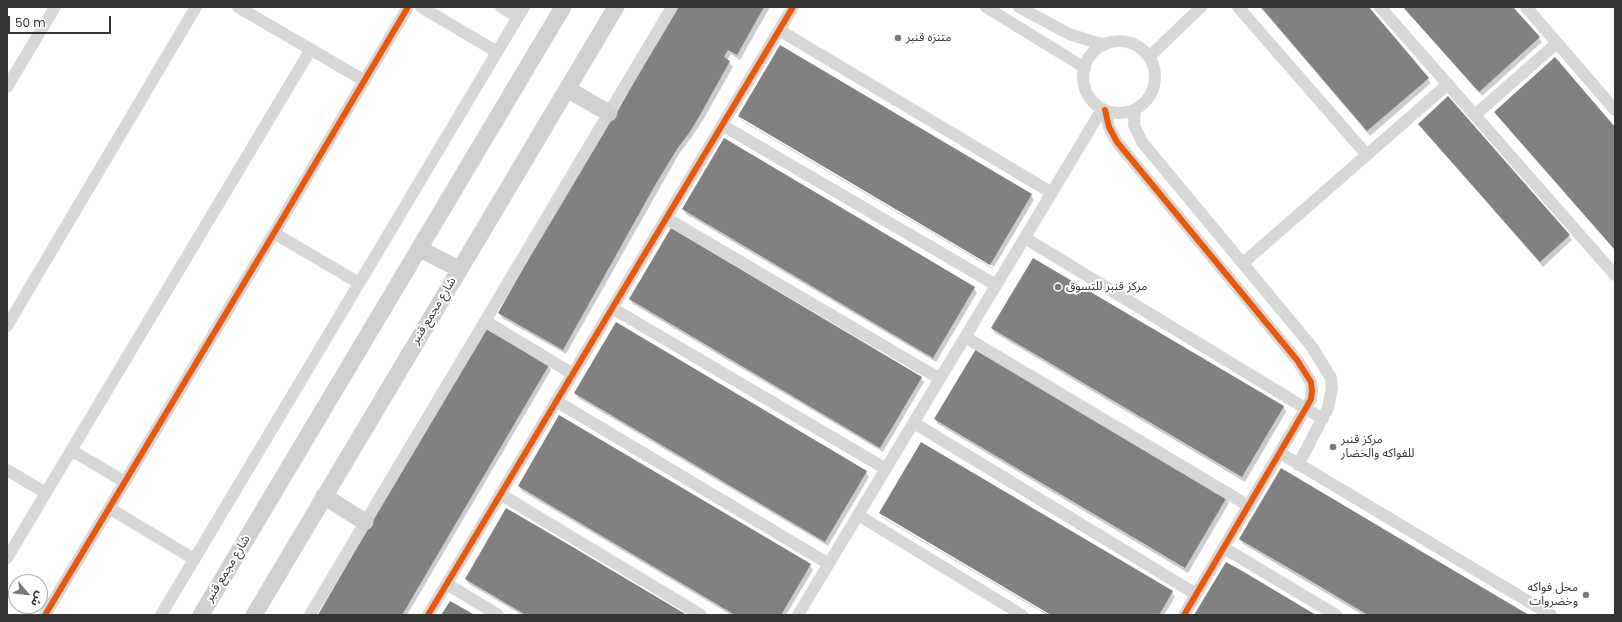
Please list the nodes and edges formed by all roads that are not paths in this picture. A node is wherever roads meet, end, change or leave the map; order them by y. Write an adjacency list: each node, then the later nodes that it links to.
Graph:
1 (55, 7): 27 (street)
2 (196, 7): 48 (street)
3 (238, 7): 21 (street)
4 (408, 7): 25 (street)
5 (421, 7): 22 (street)
6 (501, 7): 17 (street)
7 (563, 7): 40 (main road, شارع مجمع قنبر)
8 (616, 7): 28 (main road, شارع مجمع قنبر)
9 (672, 7): 32 (street)
10 (793, 7): 18 (street)
11 (986, 7): 24 (street)
12 (1201, 7): 23 (street)
13 (1238, 7): 35 (street)
14 (1380, 7): 26 (street)
15 (1526, 7): 19 (street)
16 (1024, 8): 20 (street)
17 (521, 12): 22 (street)
18 (779, 30): 34 (street); 36 (street)
19 (1557, 42): 31 (street); 33 (street)
20 (1104, 45): 23 (street); 24 (street)
21 (311, 49): 25 (street); 58 (street)
22 (497, 52): 44 (street)
23 (1149, 57): 30 (street)
24 (1085, 68): 29 (street)
25 (365, 81): 38 (street)
26 (1448, 84): 33 (street); 35 (street)
27 (7, 87)
28 (567, 89): 32 (main road); 42 (main road, شارع مجمع قنبر)
29 (1104, 110): 30 (street); 36 (street); 51 (street)
30 (1135, 110): 41 (street)
31 (1615, 110)
32 (609, 114): 47 (street)
33 (1475, 115): 43 (street)
34 (722, 125): 37 (street); 45 (street)
35 (1367, 155): 41 (street)
36 (1052, 193): 39 (street)
37 (666, 218): 46 (street); 53 (street)
38 (274, 233): 44 (street); 63 (street)
39 (1025, 238): 45 (street); 55 (street)
40 (420, 249): 42 (main road); 79 (main road, شارع مجمع قنبر)
41 (1243, 263): 50 (street)
42 (459, 269): 66 (main road, شارع مجمع قنبر)
43 (1615, 275)
44 (359, 283): 73 (street)
45 (996, 285): 49 (street)
46 (612, 308): 52 (street); 61 (street)
47 (485, 320): 52 (street); 70 (street)
48 (7, 326)
49 (965, 337): 53 (street); 67 (street)
50 (1312, 347): 51 (street); 56 (street)
51 (1297, 360): 55 (street)
52 (573, 374): 54 (street)
53 (940, 379): 57 (street)
54 (556, 401): 65 (street); 74 (street)
55 (1306, 408): 56 (street); 59 (street)
56 (1324, 419): 60 (street)
57 (914, 423): 61 (street); 76 (street)
58 (71, 450): 63 (street); 64 (street)
59 (1280, 453): 60 (street); 67 (street)
60 (1298, 464): 89 (street)
61 (886, 469): 69 (street)
62 (7, 470): 64 (street)
63 (125, 482): 68 (street)
64 (46, 493): 72 (street)
65 (500, 494): 75 (street); 84 (street)
66 (324, 496): 70 (main road); 80 (main road, شارع مجمع قنبر)
67 (1248, 506): 71 (street)
68 (109, 508): 73 (street); 77 (street)
69 (858, 515): 74 (street); 86 (street)
70 (365, 522): 81 (street)
71 (1224, 548): 76 (street); 88 (street)
72 (7, 558)
73 (194, 559): 78 (street)
74 (829, 564): 85 (street)
75 (447, 584): 82 (street); 83 (street)
76 (1196, 594): 87 (street)
77 (45, 615)
78 (161, 615)
79 (201, 615)
80 (254, 615)
81 (310, 615)
82 (428, 615)
83 (498, 615)
84 (701, 615)
85 (798, 615)
86 (1022, 615)
87 (1184, 615)
88 (1336, 615)
89 (1551, 615)

